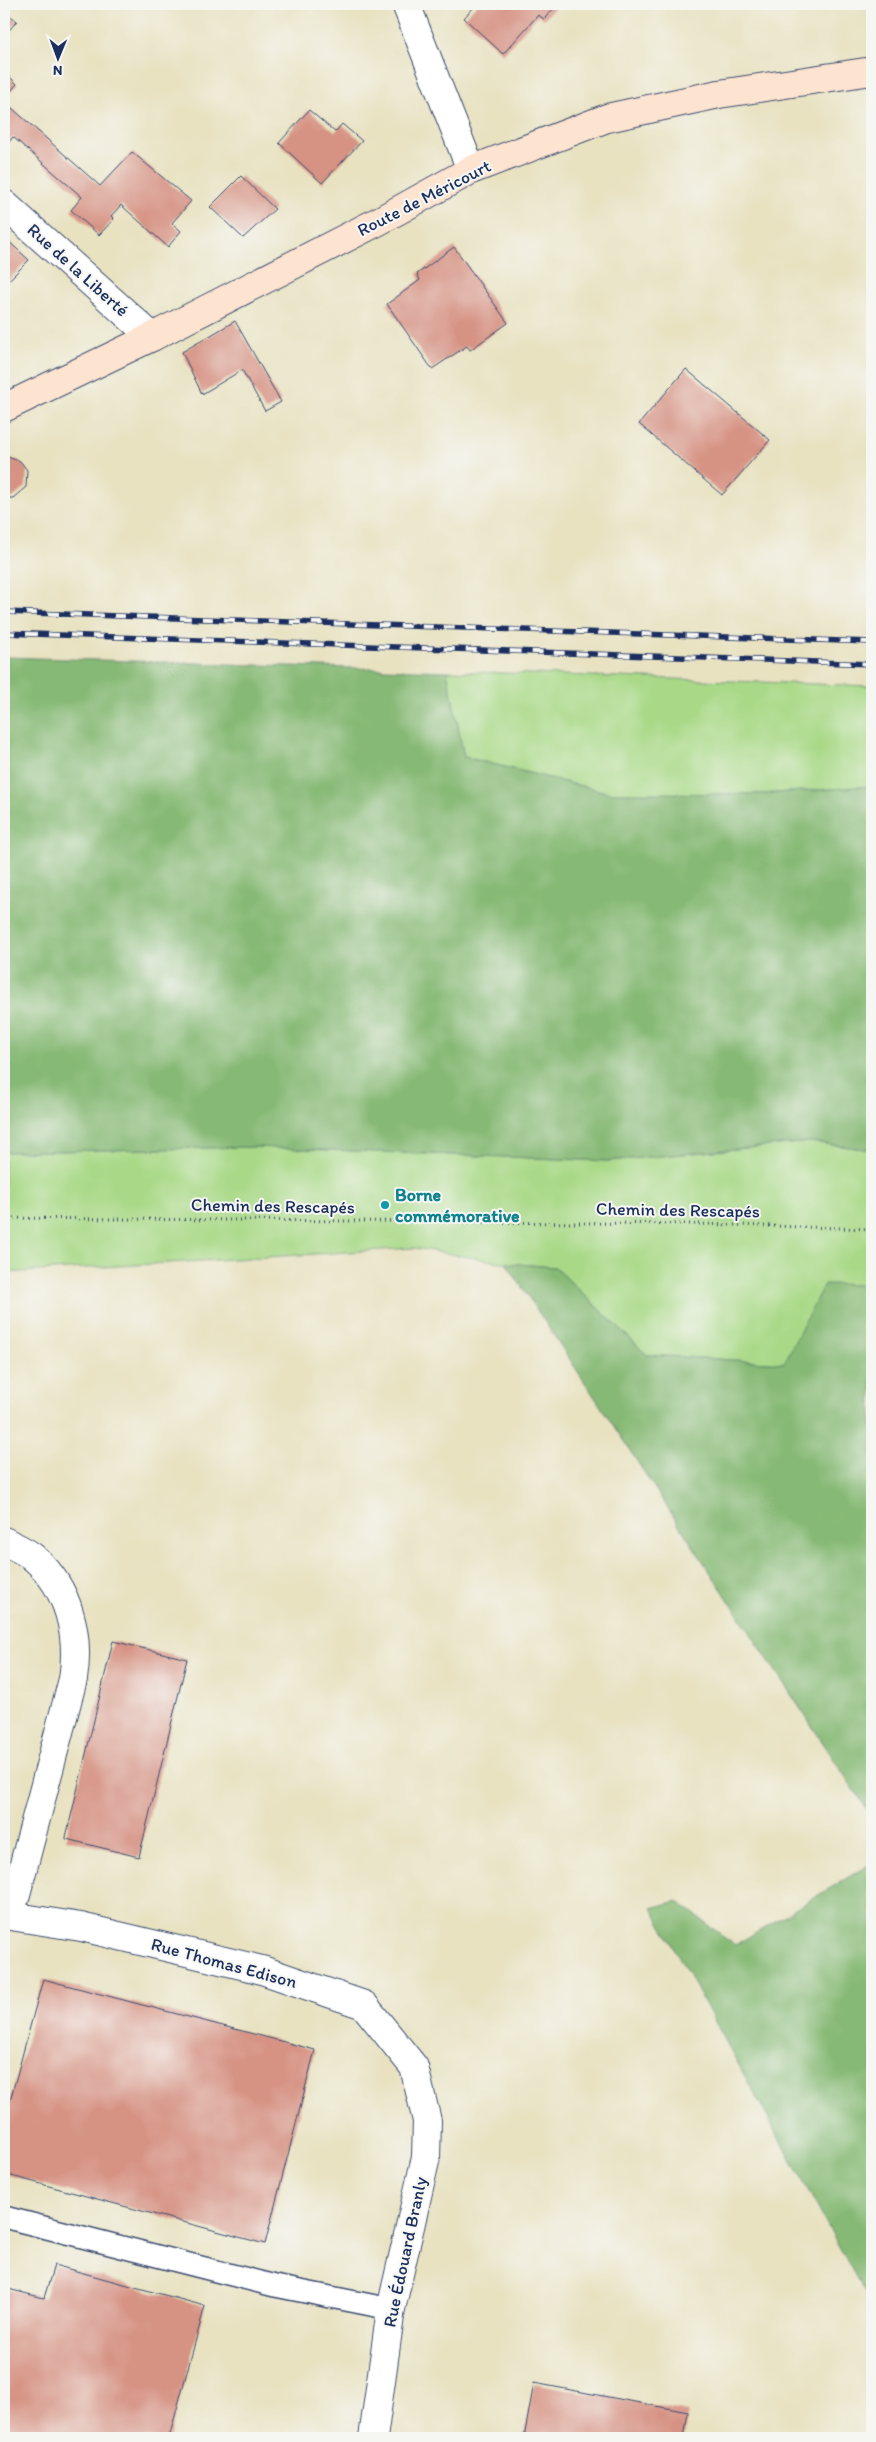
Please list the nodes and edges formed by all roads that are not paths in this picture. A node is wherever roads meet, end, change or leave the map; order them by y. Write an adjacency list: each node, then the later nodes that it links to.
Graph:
1 (406, 4): 3 (street)
2 (872, 71): 3 (street, Route de Méricourt)
3 (471, 170): 5 (street, Route de Méricourt)
4 (4, 204): 5 (street, Rue de la Liberté)
5 (152, 337): 6 (street, Route de Méricourt)
6 (4, 408)
7 (4, 1541): 8 (street)
8 (4, 1911)
9 (4, 1915): 10 (street, Rue Thomas Edison)
10 (414, 2067): 12 (street, Rue Édouard Branly)
11 (4, 2217): 12 (lane)
12 (392, 2309): 13 (street, Rue Édouard Branly)
13 (373, 2438)

